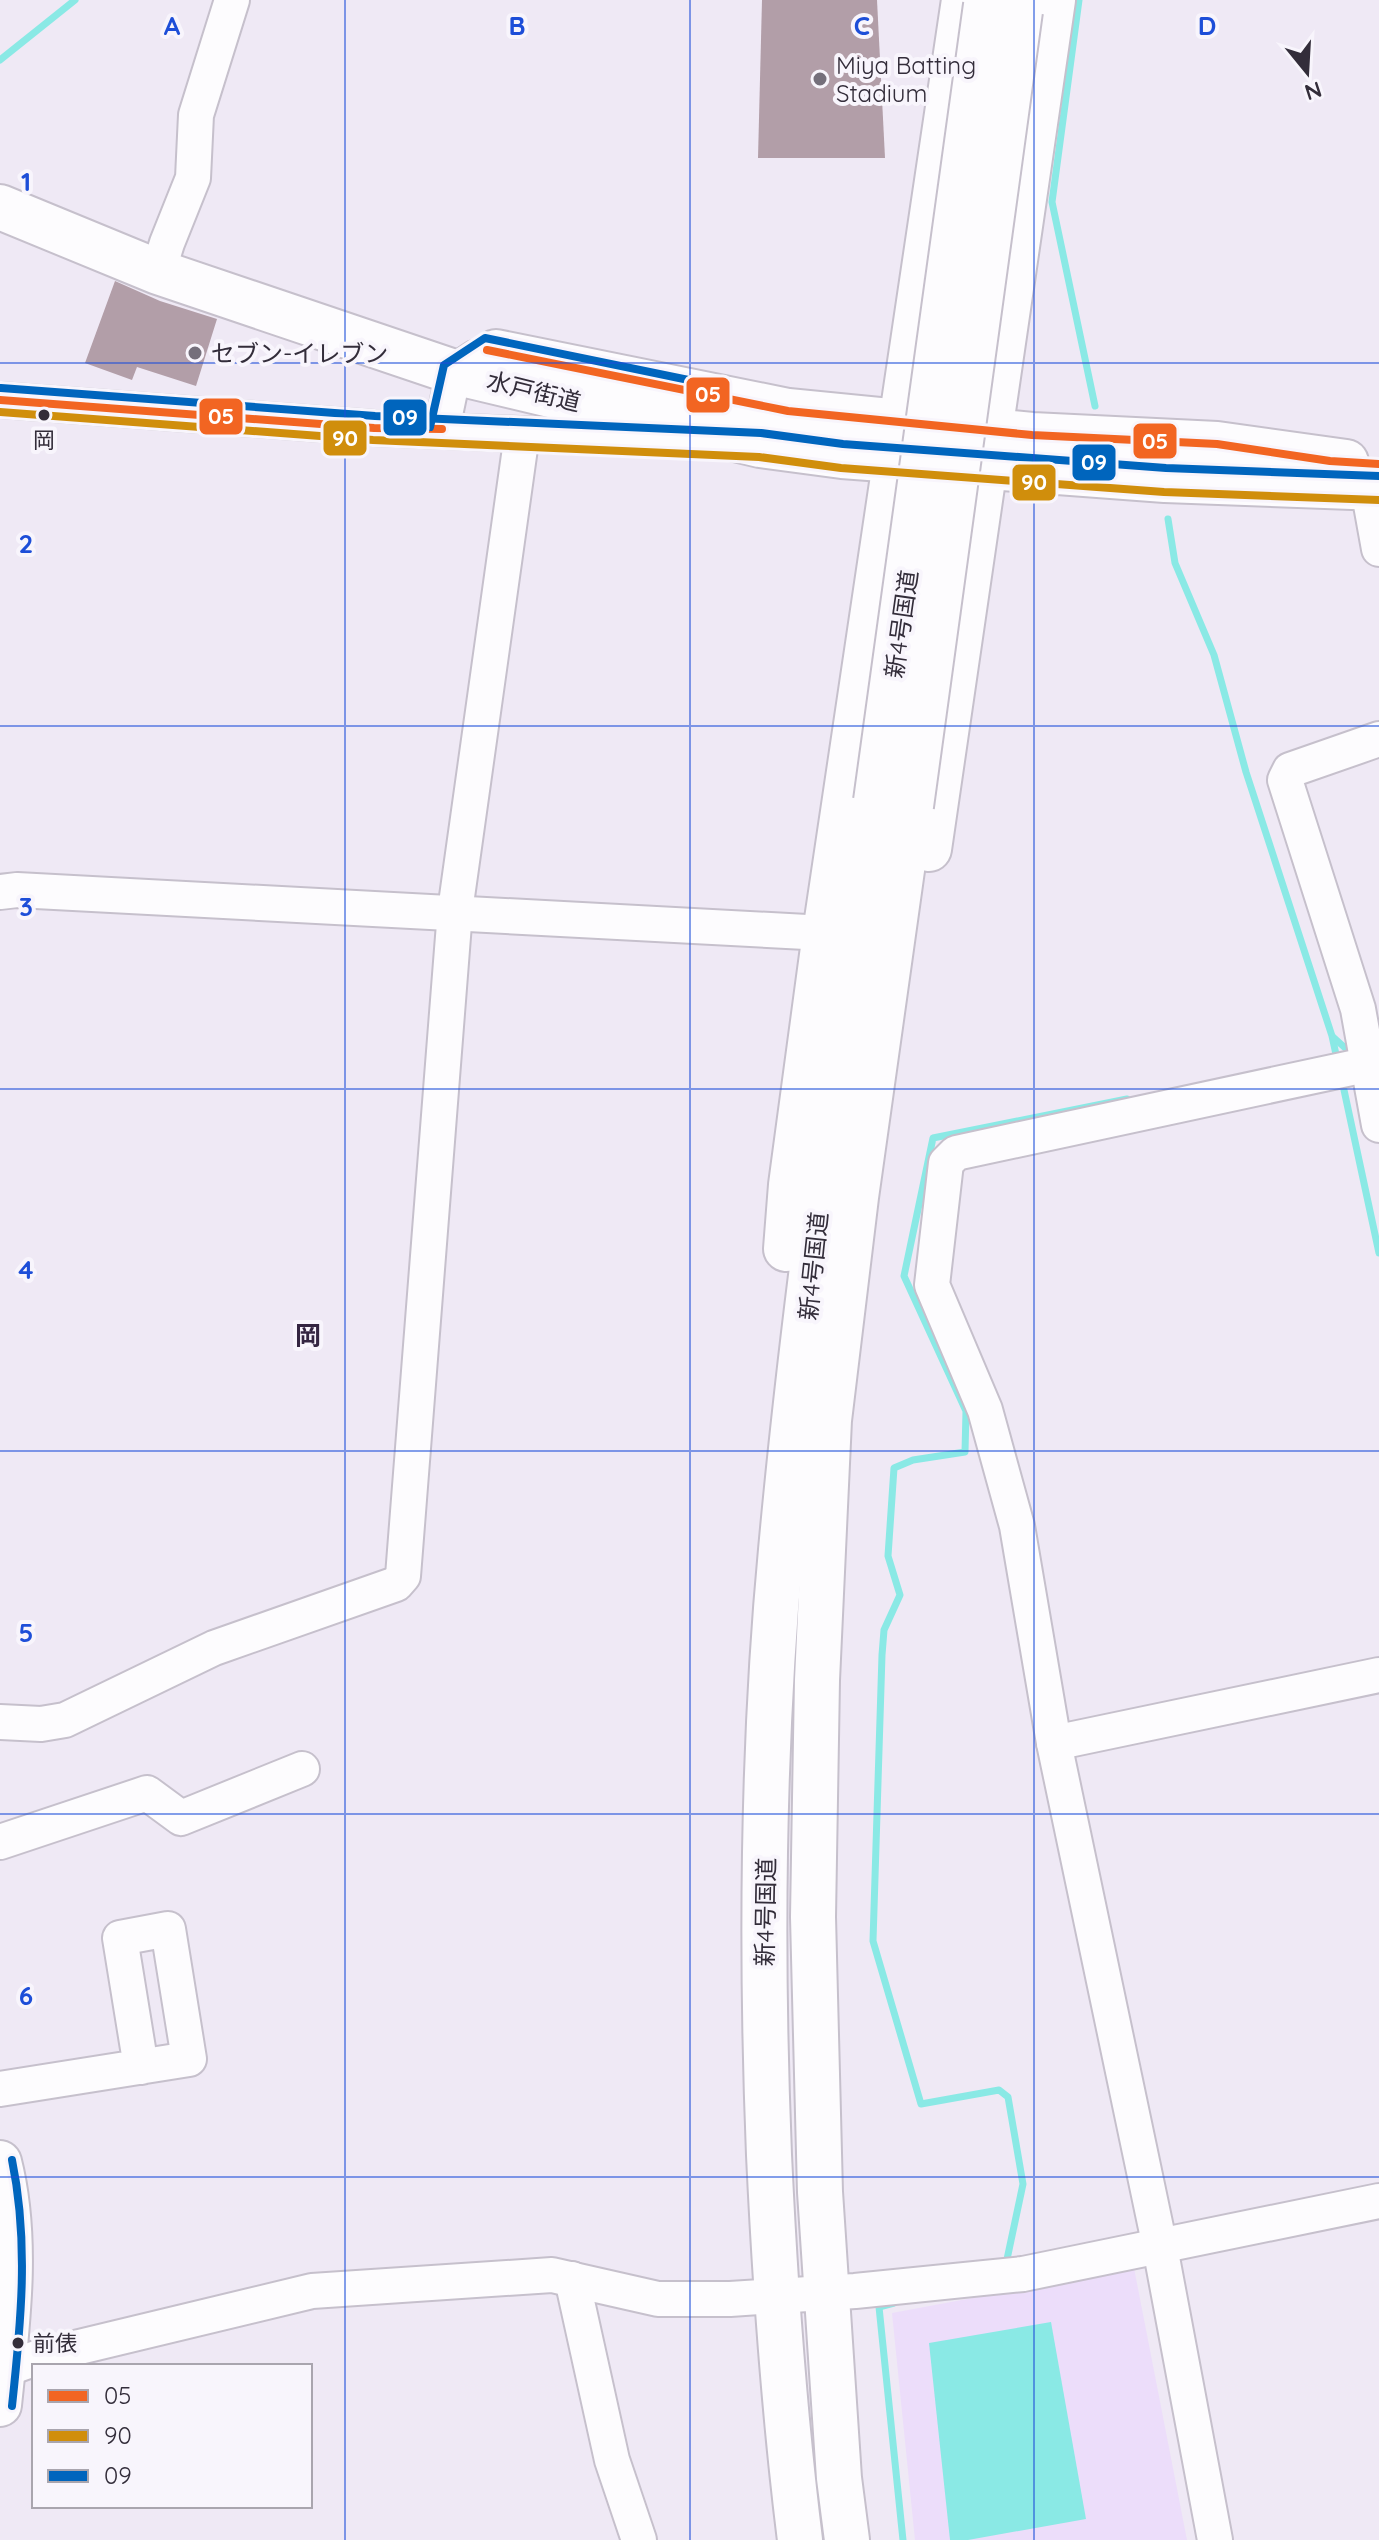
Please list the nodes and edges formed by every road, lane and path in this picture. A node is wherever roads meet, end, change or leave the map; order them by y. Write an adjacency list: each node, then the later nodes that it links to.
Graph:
1 (232, 0): 5 (street)
2 (1005, 3): 10 (highway); 12 (highway); 16 (highway, 新4号国道, bridge)
3 (0, 176): 5 (highway, 水戸街道)
4 (0, 207): 5 (highway, 水戸街道)
5 (162, 258): 6 (highway, 水戸街道)
6 (471, 361): 8 (street); 10 (highway, 水戸街道); 11 (highway, 水戸街道)
7 (0, 400): 8 (street)
8 (442, 429): 9 (street)
9 (522, 434): 11 (street); 18 (street)
10 (899, 441): 11 (highway, 水戸街道); 12 (highway, 水戸街道); 19 (highway)
11 (760, 445)
12 (987, 449): 13 (highway, 水戸街道); 23 (highway)
13 (1375, 480): 14 (street)
14 (1379, 549)
15 (1379, 739): 20 (street)
16 (894, 804): 22 (highway, 新4号国道); 23 (highway, 新4号国道)
17 (0, 892): 18 (street)
18 (455, 911): 19 (street); 25 (street)
19 (825, 933): 22 (highway)
20 (1373, 1064): 21 (street); 26 (street)
21 (1379, 1125)
22 (780, 1551): 36 (highway, 新4号国道)
23 (824, 1552): 35 (highway, 新4号国道)
24 (1379, 1675): 26 (street)
25 (1, 1718)
26 (1054, 1743): 33 (street)
27 (302, 1769): 28 (street)
28 (0, 1842)
29 (141, 2067): 30 (street)
30 (0, 2089)
31 (0, 2162): 37 (main road)
32 (1379, 2201): 33 (street)
33 (1160, 2247): 35 (street); 41 (street)
34 (572, 2279): 36 (street); 37 (street); 38 (street)
35 (825, 2293): 36 (street); 40 (highway, 新4号国道)
36 (776, 2297): 39 (highway, 新4号国道)
37 (2, 2388)
38 (639, 2540)
39 (800, 2540)
40 (847, 2540)
41 (1215, 2540)

